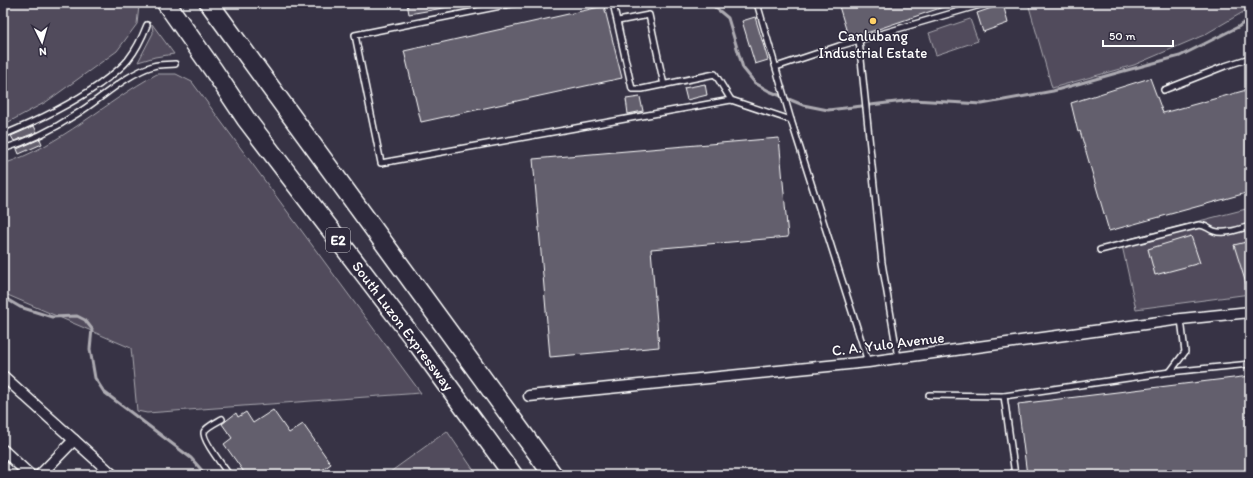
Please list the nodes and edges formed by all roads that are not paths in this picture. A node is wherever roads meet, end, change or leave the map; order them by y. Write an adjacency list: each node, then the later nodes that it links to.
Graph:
1 (166, 3): 38 (highway, South Luzon Expressway / E2)
2 (209, 3): 39 (highway, E2)
3 (516, 3): 15 (lane)
4 (613, 3): 7 (lane)
5 (757, 3): 12 (lane)
6 (987, 3): 9 (lane)
7 (618, 21): 13 (lane); 13 (lane)
8 (147, 25): 17 (lane)
9 (859, 40): 12 (lane); 23 (lane)
10 (1250, 58): 14 (lane)
11 (175, 64): 18 (lane)
12 (776, 67): 16 (lane)
13 (664, 85): 15 (lane)
14 (1164, 90)
15 (731, 100): 16 (lane)
16 (791, 120): 24 (lane)
17 (3, 135)
18 (3, 149)
19 (1250, 226): 20 (lane)
20 (1100, 250)
21 (1250, 312): 22 (street, C. A. Yulo Avenue)
22 (1181, 319): 23 (street, C. A. Yulo Avenue); 26 (lane)
23 (898, 358): 24 (street, C. A. Yulo Avenue)
24 (868, 362): 28 (street, C. A. Yulo Avenue)
25 (1250, 364): 26 (lane)
26 (1170, 372): 30 (lane)
27 (3, 376): 32 (street)
28 (530, 396)
29 (929, 396): 30 (lane)
30 (1004, 396): 40 (lane)
31 (222, 419): 37 (lane)
32 (74, 440): 35 (street); 36 (street)
33 (3, 450): 34 (street)
34 (30, 475)
35 (40, 475)
36 (112, 475)
37 (229, 475)
38 (513, 475)
39 (553, 475)
40 (1015, 475)

